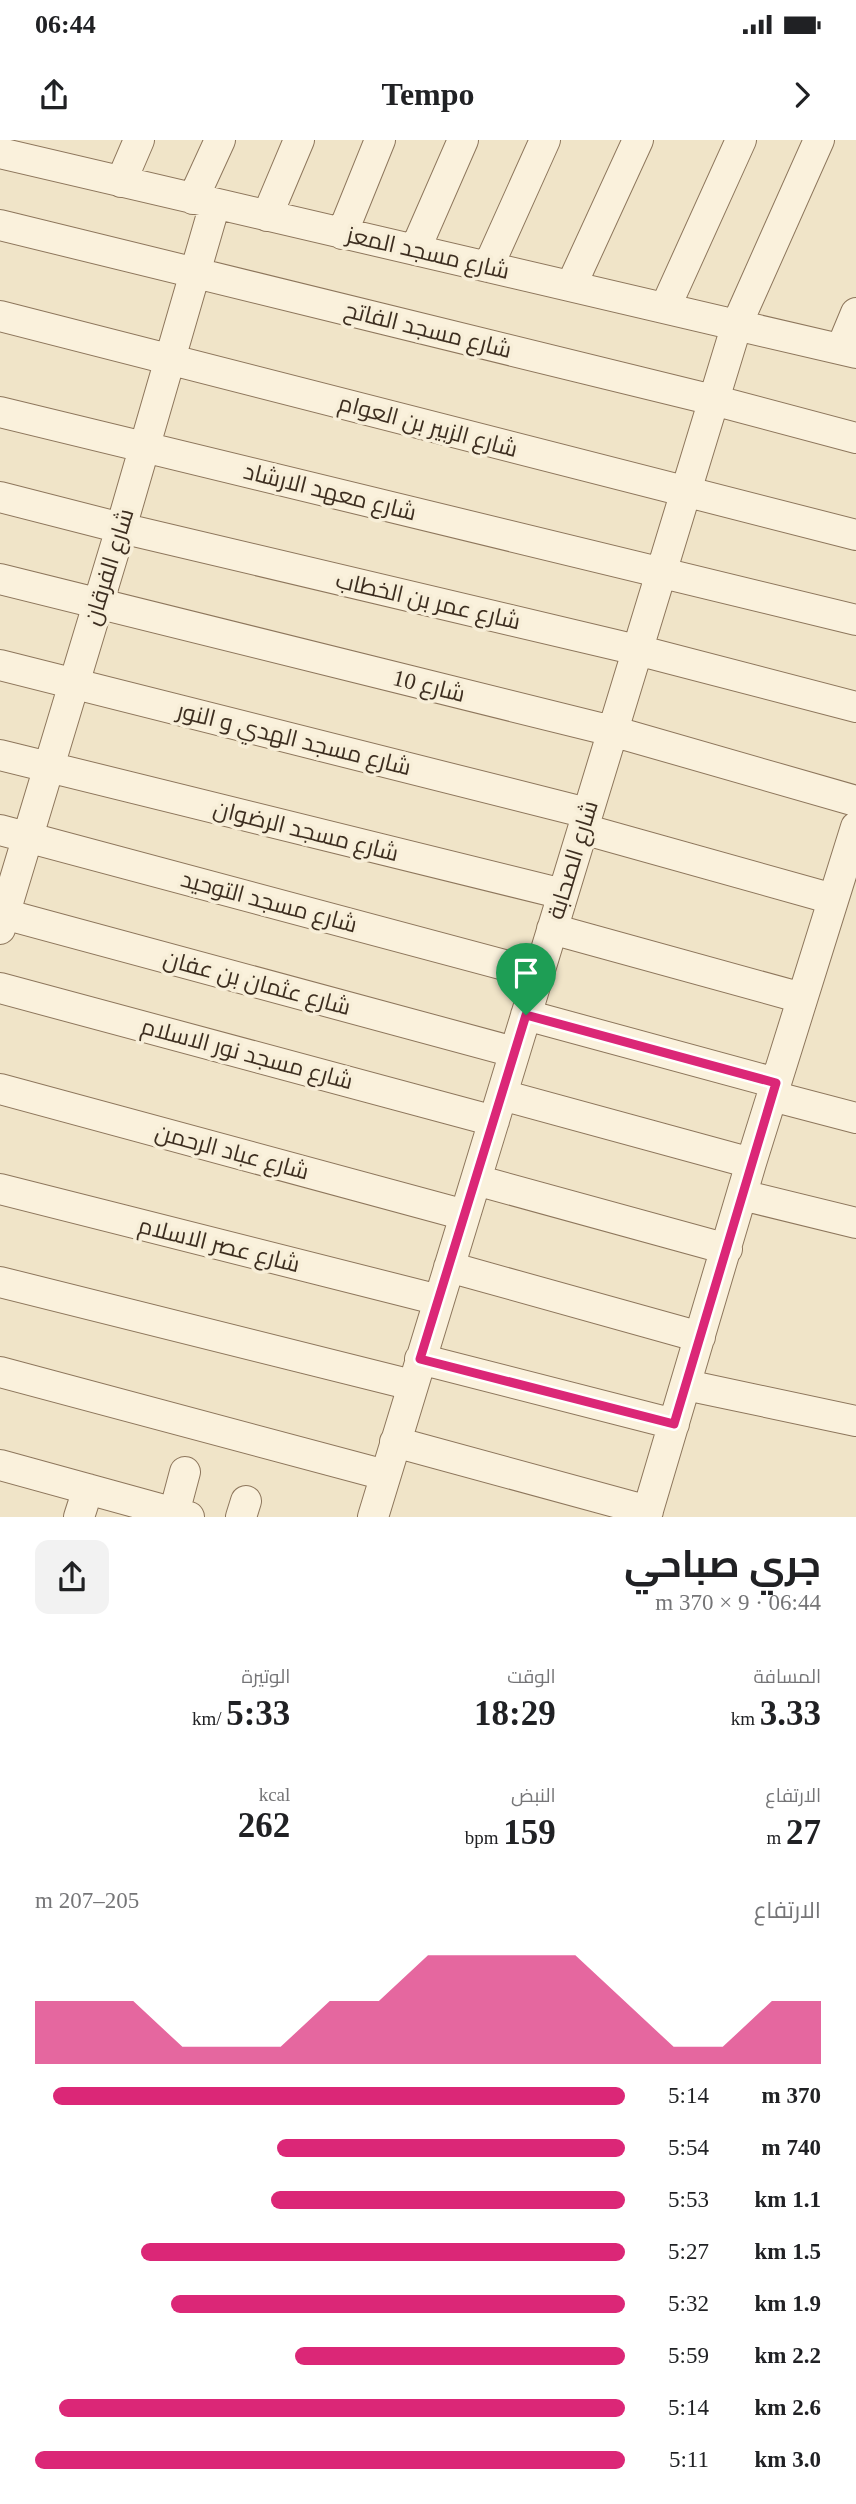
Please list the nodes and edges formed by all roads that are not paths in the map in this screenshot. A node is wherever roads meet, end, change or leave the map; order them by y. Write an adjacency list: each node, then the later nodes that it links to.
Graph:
1 (139, 140): 12 (street)
2 (220, 140): 13 (street, شارع الفرقان)
3 (299, 140): 14 (street)
4 (380, 140): 16 (street)
5 (463, 140): 17 (street)
6 (545, 140): 18 (street)
7 (638, 140): 20 (street)
8 (741, 140): 21 (street)
9 (819, 140): 24 (street, شارع الصحابة)
10 (51, 152): 11 (street, شارع مسجد المعز); 12 (street, شارع مسجد المعز)
11 (0, 153)
12 (121, 182): 13 (street, شارع مسجد المعز)
13 (204, 202): 14 (street, شارع مسجد المعز); 19 (street, شارع الفرقان)
14 (267, 216): 16 (street, شارع مسجد المعز)
15 (0, 225): 19 (street, شارع مسجد الفاتح)
16 (342, 234): 17 (street, شارع مسجد المعز)
17 (415, 250): 18 (street, شارع مسجد المعز)
18 (488, 267): 20 (street, شارع مسجد المعز)
19 (195, 273): 26 (street, شارع الفرقان); 27 (street, شارع مسجد الفاتح)
20 (571, 286): 21 (street, شارع مسجد المعز)
21 (665, 307): 24 (street, شارع مسجد المعز)
22 (856, 313): 25 (street)
23 (0, 316): 26 (street, شارع الزبير بن العوام)
24 (737, 324): 25 (street, شارع مسجد المعز); 27 (street, شارع الصحابة)
25 (848, 351)
26 (170, 359): 30 (street, شارع الفرقان); 31 (street, شارع الزبير بن العوام)
27 (713, 400): 29 (street, شارع مسجد الفاتح); 31 (street, شارع الصحابة)
28 (0, 412): 30 (street, شارع معهد الارشاد)
29 (856, 438)
30 (144, 447): 33 (street, شارع الفرقان); 35 (street, شارع معهد الارشاد)
31 (685, 492): 34 (street, شارع الزبير بن العوام); 35 (street, شارع الصحابة)
32 (0, 497): 33 (street, شارع عمر بن الخطاب)
33 (121, 528): 37 (street, شارع الفرقان); 39 (street, شارع عمر بن الخطاب)
34 (856, 536)
35 (661, 572): 38 (street, شارع معهد الارشاد); 39 (street, شارع الصحابة)
36 (0, 579): 37 (street, شارع 10)
37 (98, 603): 41 (street, شارع الفرقان); 43 (street, شارع 10)
38 (856, 620)
39 (637, 650): 42 (street, شارع عمر بن الخطاب); 43 (street, شارع الصحابة)
40 (0, 666): 41 (street, شارع مسجد الهدي و النور)
41 (74, 684): 45 (street, شارع الفرقان); 47 (street, شارع مسجد الهدي و النور)
42 (856, 707)
43 (612, 732): 46 (street, شارع 10); 47 (street, شارع الصحابة)
44 (0, 755): 45 (street, شارع مسجد الرضوان)
45 (50, 768): 49 (street, شارع الفرقان); 50 (street, شارع مسجد الرضوان)
46 (856, 801)
47 (585, 821): 50 (street, شارع الصحابة); 51 (street, شارع مسجد الهدي و النور)
48 (856, 827): 51 (street)
49 (14, 833): 52 (street, شارع الفرقان); 54 (street, شارع مسجد التوحيد)
50 (563, 894): 53 (street, شارع الصحابة)
51 (833, 899): 56 (street)
52 (2, 919): 58 (street, شارع عثمان بن عفان)
53 (552, 929): 54 (street, شارع الصحابة); 56 (street)
54 (538, 974): 57 (street, شارع الصحابة)
55 (0, 988): 61 (street, شارع مسجد نور الاسلام)
56 (802, 998): 60 (street)
57 (526, 1015): 58 (street, شارع الصحابة); 60 (street)
58 (514, 1052): 61 (street, شارع الصحابة)
59 (0, 1089): 67 (street, شارع عباد الرحمن)
60 (774, 1090): 62 (street); 63 (street)
61 (498, 1108): 63 (street, شارع مسجد نور الاسلام); 64 (street, شارع الصحابة)
62 (856, 1118)
63 (751, 1163): 66 (street)
64 (476, 1180): 67 (street, شارع الصحابة); 69 (street)
65 (0, 1189): 72 (street, شارع عصر الاسلام)
66 (742, 1195): 68 (street); 69 (street)
67 (465, 1215): 70 (street, شارع الصحابة)
68 (856, 1223)
69 (727, 1249): 73 (street)
70 (449, 1267): 72 (street, شارع الصحابة); 73 (street)
71 (0, 1282): 75 (street)
72 (439, 1300): 75 (street, شارع الصحابة)
73 (700, 1338): 76 (street)
74 (0, 1371): 82 (street)
75 (416, 1372): 78 (street); 79 (street, شارع الصحابة)
76 (686, 1385): 77 (street); 78 (street)
77 (856, 1421)
78 (674, 1424): 84 (street)
79 (395, 1442): 82 (street, شارع الصحابة); 84 (street)
80 (0, 1465): 83 (street)
81 (185, 1472): 85 (street)
82 (385, 1475): 86 (street, شارع الصحابة)
83 (84, 1503): 85 (street)
84 (647, 1514)
85 (178, 1516)
86 (373, 1517)

